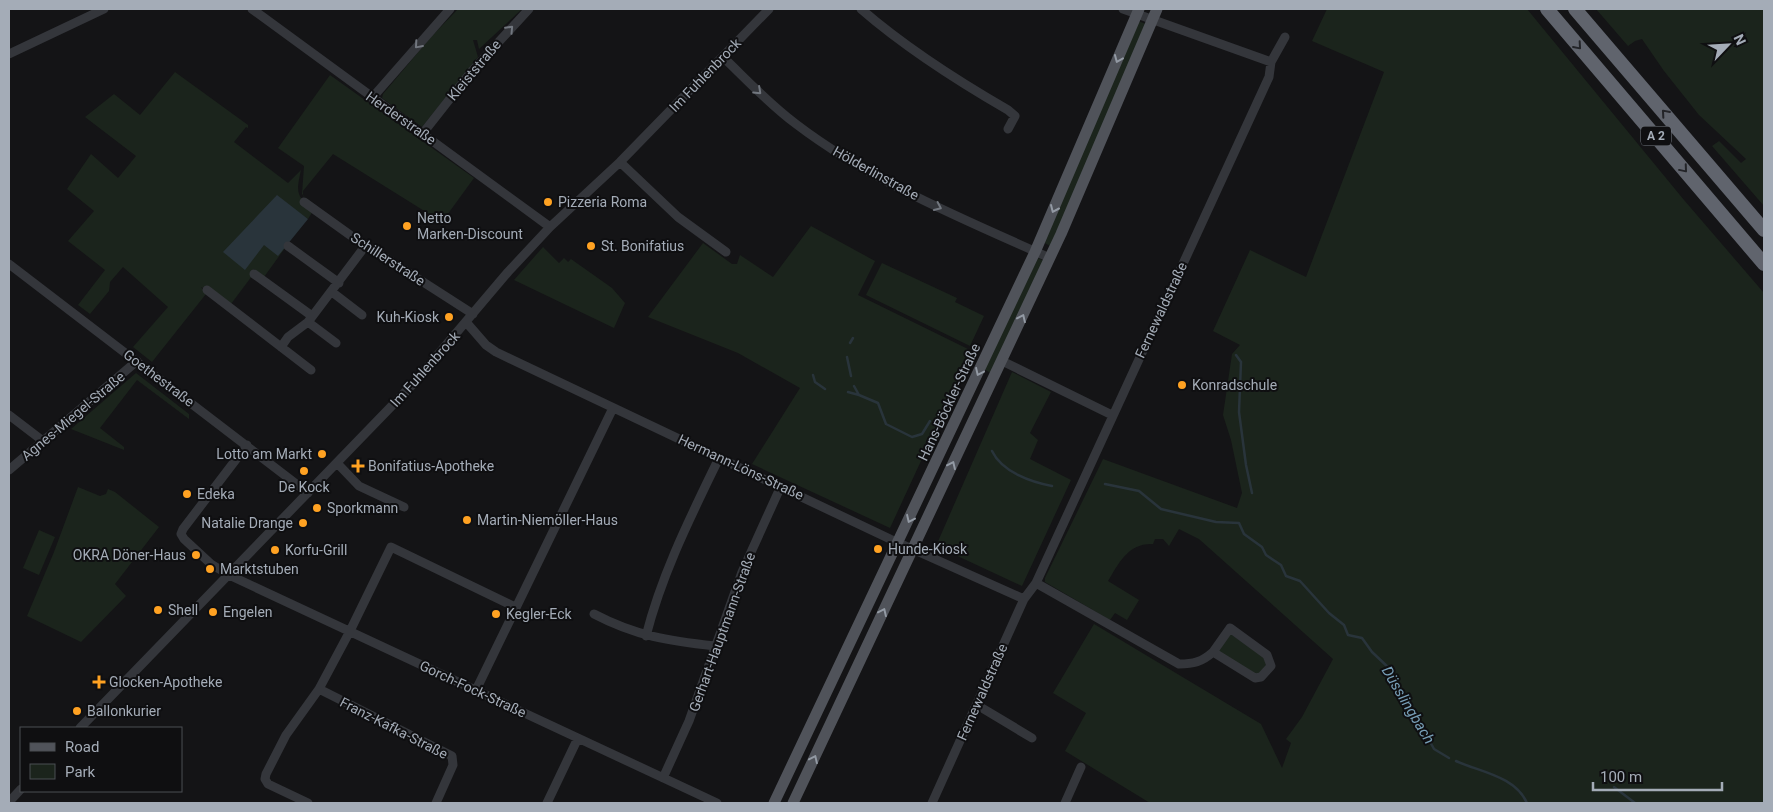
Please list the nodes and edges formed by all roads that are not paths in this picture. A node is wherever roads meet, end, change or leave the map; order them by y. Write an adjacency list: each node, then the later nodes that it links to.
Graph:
1 (104, 9): 13 (street)
2 (252, 9): 16 (street, Herderstraße)
3 (450, 9): 16 (street, one-way to 16)
4 (529, 9): 18 (street, Kleiststraße, one-way to 4)
5 (769, 9): 14 (street, Im Fuhlenbrock)
6 (861, 9): 17 (street)
7 (1124, 9): 10 (street)
8 (1547, 9): 29 (highway, A 2, one-way to 29)
9 (1575, 9): 22 (highway, A 2, one-way to 9)
10 (1138, 11): 11 (street); 26 (main road, Hans-Böckler-Straße, one-way to 26)
11 (1155, 14): 15 (street); 27 (main road)
12 (1284, 37): 15 (street, Fernewaldstraße)
13 (9, 54)
14 (723, 57): 19 (street, Im Fuhlenbrock); 26 (street, Hölderlinstraße, one-way to 26)
15 (1271, 62): 45 (street, Fernewaldstraße)
16 (372, 98): 18 (street, Herderstraße)
17 (1008, 130)
18 (423, 133): 21 (street, Herderstraße)
19 (620, 162): 21 (street, Im Fuhlenbrock); 25 (street)
20 (304, 202): 23 (street, Schillerstraße)
21 (550, 226): 35 (street, Im Fuhlenbrock)
22 (1764, 230)
23 (366, 245): 31 (street); 35 (street, Schillerstraße)
24 (288, 246): 31 (street)
25 (726, 252)
26 (1035, 252): 27 (street, Hölderlinstraße); 54 (main road, Hans-Böckler-Straße, one-way to 54)
27 (1050, 258): 41 (main road, one-way to 27)
28 (9, 264): 40 (street, Goethestraße)
29 (1764, 264)
30 (254, 274): 36 (street)
31 (339, 283): 33 (street)
32 (207, 290): 39 (street)
33 (332, 292): 34 (street); 36 (street)
34 (362, 314)
35 (473, 314): 37 (street, Im Fuhlenbrock)
36 (310, 319): 38 (street); 39 (street)
37 (466, 322): 43 (street, Hermann-Löns-Straße); 49 (street, Im Fuhlenbrock)
38 (336, 343)
39 (281, 347): 42 (street)
40 (138, 361): 46 (street, Agnes-Miegel-Straße); 47 (street, Goethestraße)
41 (1002, 361): 45 (street); 55 (main road, one-way to 41)
42 (311, 370)
43 (613, 408): 48 (street, Hermann-Löns-Straße); 59 (street)
44 (9, 415): 46 (street)
45 (1112, 415): 57 (street, Fernewaldstraße)
46 (43, 441): 50 (street, Agnes-Miegel-Straße)
47 (247, 445): 52 (street, Goethestraße); 56 (street)
48 (719, 458): 51 (street, Hermann-Löns-Straße); 62 (street)
49 (337, 463): 52 (street, Im Fuhlenbrock); 53 (street)
50 (9, 470)
51 (781, 486): 54 (street, Hermann-Löns-Straße); 63 (street, Gerhart-Hauptmann-Straße)
52 (308, 493): 56 (street, Im Fuhlenbrock)
53 (404, 507)
54 (899, 542): 55 (street, Hermann-Löns-Straße); 79 (main road, Hans-Böckler-Straße)
55 (913, 549): 58 (street, Hermann-Löns-Straße); 80 (main road, one-way to 55)
56 (229, 576): 61 (street, Gorch-Fock-Straße); 68 (street, Im Fuhlenbrock)
57 (1036, 583): 58 (street, Fernewaldstraße); 64 (street)
58 (1024, 599): 67 (street, Fernewaldstraße)
59 (516, 607): 61 (street); 66 (street)
60 (594, 614): 62 (street)
61 (350, 631): 65 (street); 66 (street, Gorch-Fock-Straße)
62 (646, 636): 63 (street)
63 (715, 646): 72 (street, Gerhart-Hauptmann-Straße)
64 (1213, 652): 64 (street)
65 (319, 689): 75 (street); 76 (street, Franz-Kafka-Straße)
66 (476, 690): 69 (street, Gorch-Fock-Straße)
67 (977, 705): 70 (street); 81 (street, Fernewaldstraße)
68 (81, 727)
69 (578, 738): 72 (street, Gorch-Fock-Straße); 77 (street)
70 (1032, 738)
71 (1081, 766): 82 (street)
72 (663, 778): 78 (street, Gorch-Fock-Straße)
73 (20, 790): 74 (street)
74 (9, 802)
75 (308, 803)
76 (436, 803)
77 (547, 803)
78 (717, 803)
79 (774, 803)
80 (793, 803)
81 (932, 803)
82 (1065, 803)

